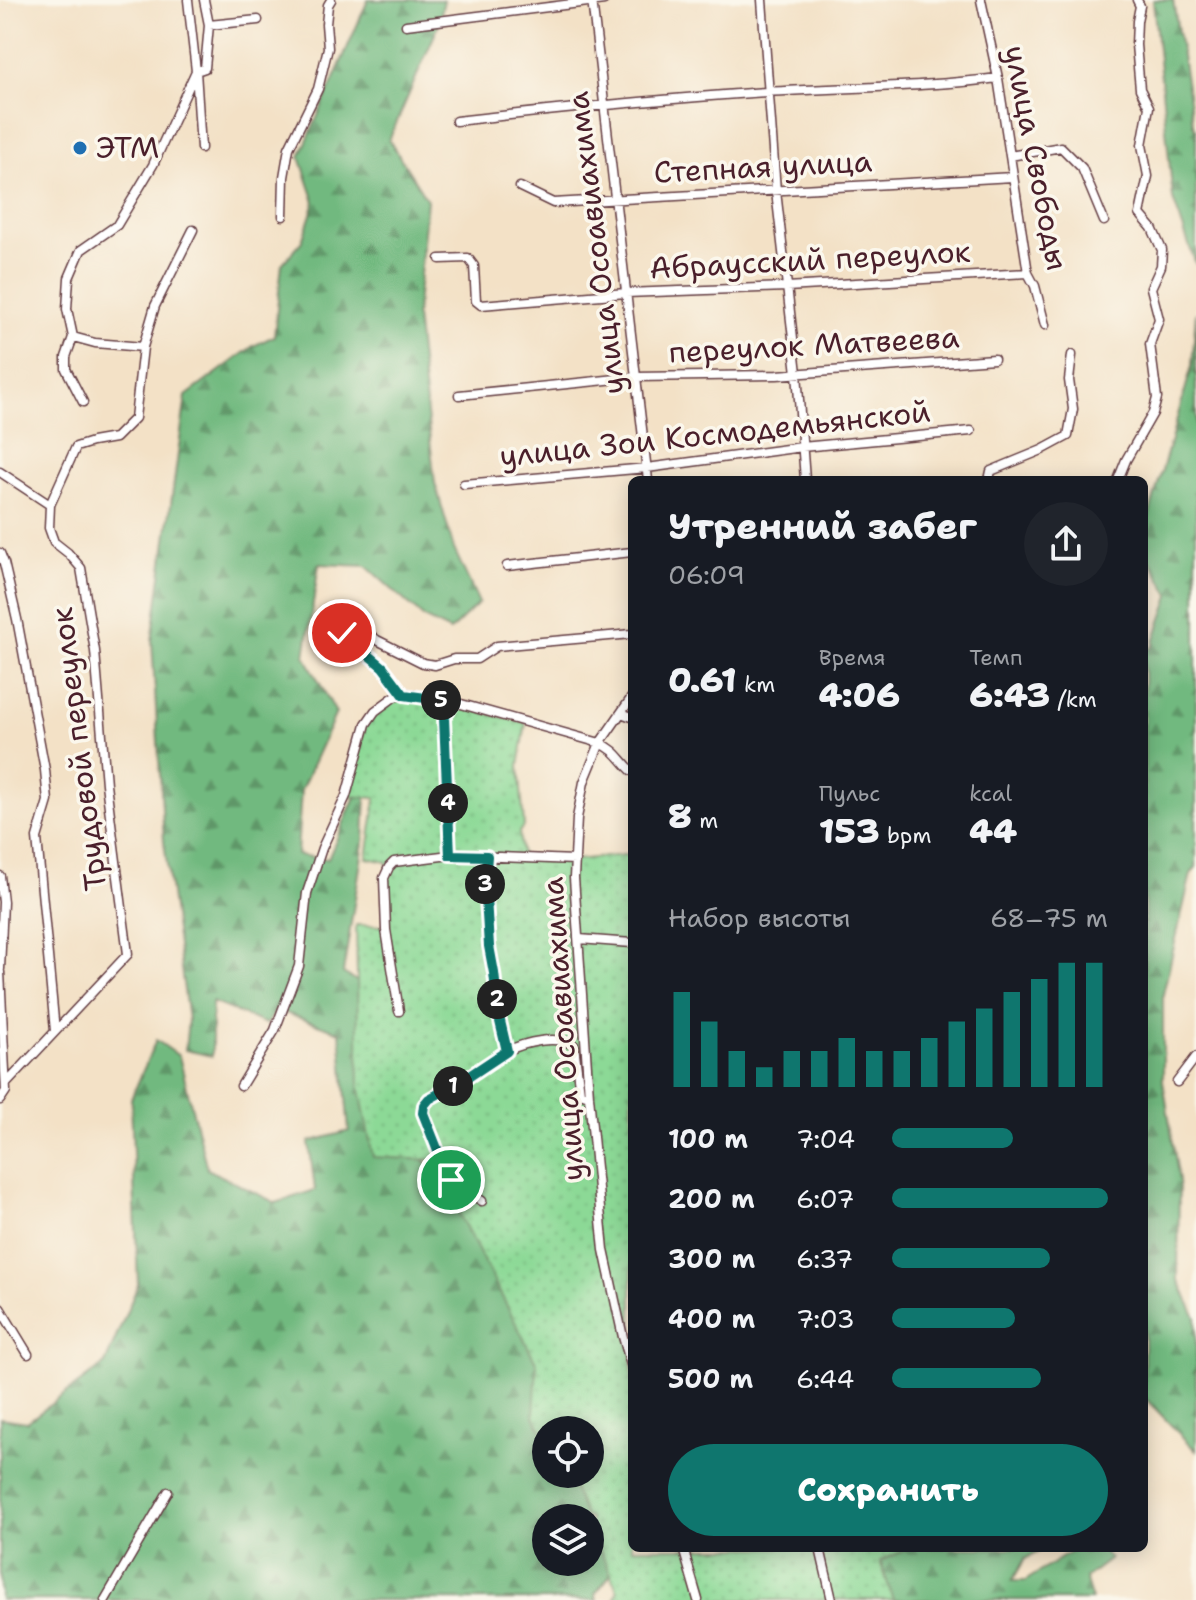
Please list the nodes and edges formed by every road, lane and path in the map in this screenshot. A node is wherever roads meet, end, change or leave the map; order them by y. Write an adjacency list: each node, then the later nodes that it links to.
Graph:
1 (188, 0): 12 (street)
2 (204, 0): 10 (street)
3 (331, 0): 23 (street)
4 (592, 0): 5 (street); 11 (street); 15 (street, улица Осоавиахима)
5 (604, 0)
6 (762, 0): 14 (street)
7 (981, 0): 13 (street, улица Свободы)
8 (1137, 0): 46 (street)
9 (258, 20): 10 (street)
10 (209, 25): 12 (street)
11 (406, 25)
12 (196, 71): 17 (street); 31 (street)
13 (998, 78): 14 (street); 18 (street, улица Свободы)
14 (769, 92): 15 (street); 21 (street)
15 (604, 104): 16 (street); 22 (street, улица Осоавиахима)
16 (456, 121)
17 (201, 148)
18 (1010, 156): 19 (street, улица Свободы); 24 (street)
19 (1013, 177): 21 (street, Степная улица); 27 (street, улица Свободы)
20 (520, 187): 22 (street, Степная улица)
21 (776, 191): 22 (street, Степная улица); 28 (street)
22 (614, 199): 29 (street, улица Осоавиахима)
23 (283, 216)
24 (1104, 221)
25 (193, 230): 32 (street)
26 (440, 259): 29 (street, Абраусский переулок)
27 (1028, 273): 28 (street, Абраусский переулок); 30 (street, улица Свободы)
28 (787, 287): 29 (street, Абраусский переулок); 35 (street)
29 (626, 293): 36 (street, улица Осоавиахима)
30 (1045, 325)
31 (73, 337): 32 (street); 38 (street)
32 (143, 347): 48 (street)
33 (1072, 355): 45 (street)
34 (994, 359): 35 (street, переулок Матвеева)
35 (797, 373): 36 (street, переулок Матвеева); 40 (street)
36 (636, 377): 37 (street, переулок Матвеева); 41 (street, улица Осоавиахима)
37 (459, 395)
38 (83, 402)
39 (971, 431): 40 (street, улица Зои Космодемьянской)
40 (802, 447): 41 (street, улица Зои Космодемьянской); 44 (street)
41 (647, 468): 43 (street, улица Осоавиахима); 47 (street, улица Зои Космодемьянской)
42 (0, 472): 48 (street)
43 (648, 476)
44 (805, 476)
45 (990, 476)
46 (1120, 476)
47 (464, 484)
48 (50, 505): 68 (street, Трудовой переулок)
49 (628, 552): 51 (street)
50 (0, 553): 68 (street)
51 (507, 566)
52 (628, 634): 53 (street)
53 (404, 695): 54 (street); 73 (street)
54 (454, 702): 58 (street); 60 (street)
55 (628, 703): 56 (street, улица Осоавиахима)
56 (621, 713): 57 (street); 58 (street, улица Осоавиахима)
57 (628, 716)
58 (600, 743): 59 (street); 62 (street, улица Осоавиахима)
59 (628, 767)
60 (450, 855): 61 (street); 67 (street)
61 (487, 856): 62 (street); 69 (street)
62 (575, 860): 64 (street, улица Осоавиахима)
63 (0, 876): 66 (street)
64 (579, 939): 65 (street); 74 (street, улица Осоавиахима)
65 (628, 943)
66 (0, 971): 72 (street)
67 (399, 1011)
68 (55, 1031): 72 (street, Трудовой переулок)
69 (507, 1051): 74 (street); 76 (street)
70 (1196, 1057): 71 (street)
71 (1177, 1082)
72 (6, 1084): 75 (street)
73 (241, 1086)
74 (589, 1096): 78 (street, улица Осоавиахима)
75 (0, 1100)
76 (482, 1201)
77 (0, 1308): 79 (street)
78 (628, 1336)
79 (28, 1354)
80 (168, 1492): 83 (street)
81 (684, 1552): 84 (street)
82 (821, 1552): 85 (street)
83 (105, 1600)
84 (698, 1600)
85 (832, 1600)

